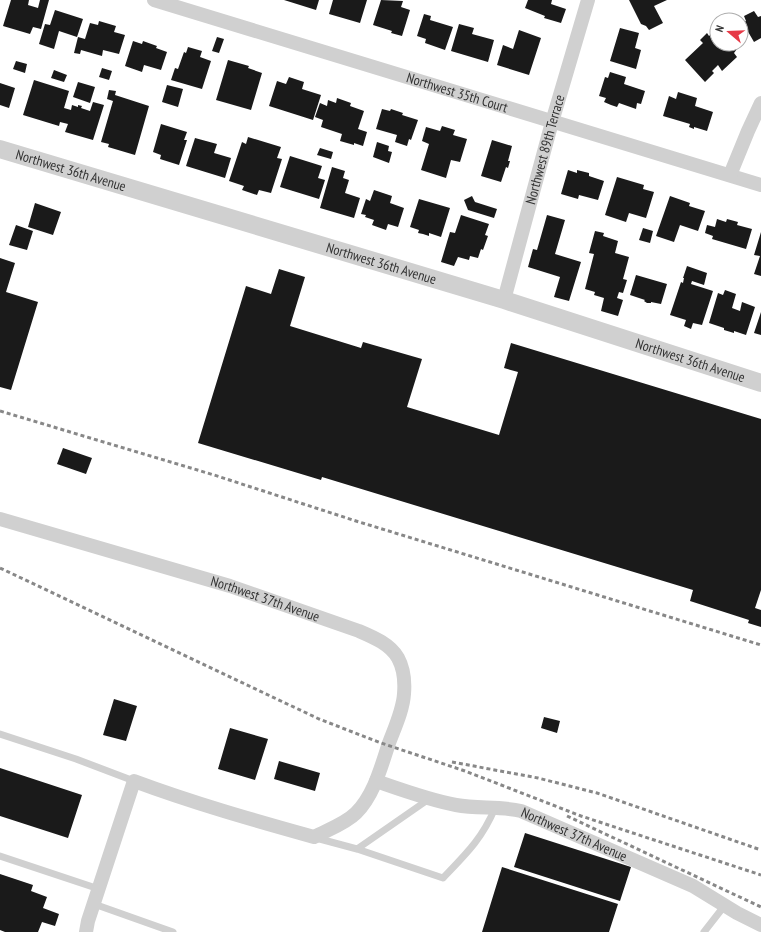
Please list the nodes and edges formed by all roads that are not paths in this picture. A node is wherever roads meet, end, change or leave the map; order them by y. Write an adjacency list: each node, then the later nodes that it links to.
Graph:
1 (154, 0): 4 (street, Northwest 35th Court)
2 (588, 0): 4 (street, Northwest 89th Terrace)
3 (761, 103): 6 (street)
4 (552, 122): 6 (street, Northwest 35th Court); 8 (street, Northwest 89th Terrace)
5 (0, 149): 8 (street, Northwest 36th Avenue)
6 (730, 175): 7 (street, Northwest 35th Court)
7 (761, 185)
8 (504, 300): 9 (street, Northwest 36th Avenue)
9 (761, 383)
10 (0, 519): 13 (street, Northwest 37th Avenue)
11 (0, 734): 12 (lane)
12 (134, 781): 16 (street); 19 (street)
13 (376, 781): 14 (street, Northwest 37th Avenue); 16 (street, Northwest 37th Avenue)
14 (429, 798): 15 (street, Northwest 37th Avenue); 17 (lane)
15 (495, 808): 17 (lane); 21 (street, Northwest 37th Avenue)
16 (314, 837): 17 (lane)
17 (357, 849)
18 (0, 856): 19 (lane)
19 (99, 889): 20 (street)
20 (94, 904): 23 (street); 24 (lane)
21 (725, 905): 22 (street, Northwest 37th Avenue); 25 (lane)
22 (761, 925)
23 (86, 932)
24 (173, 932)
25 (704, 932)

